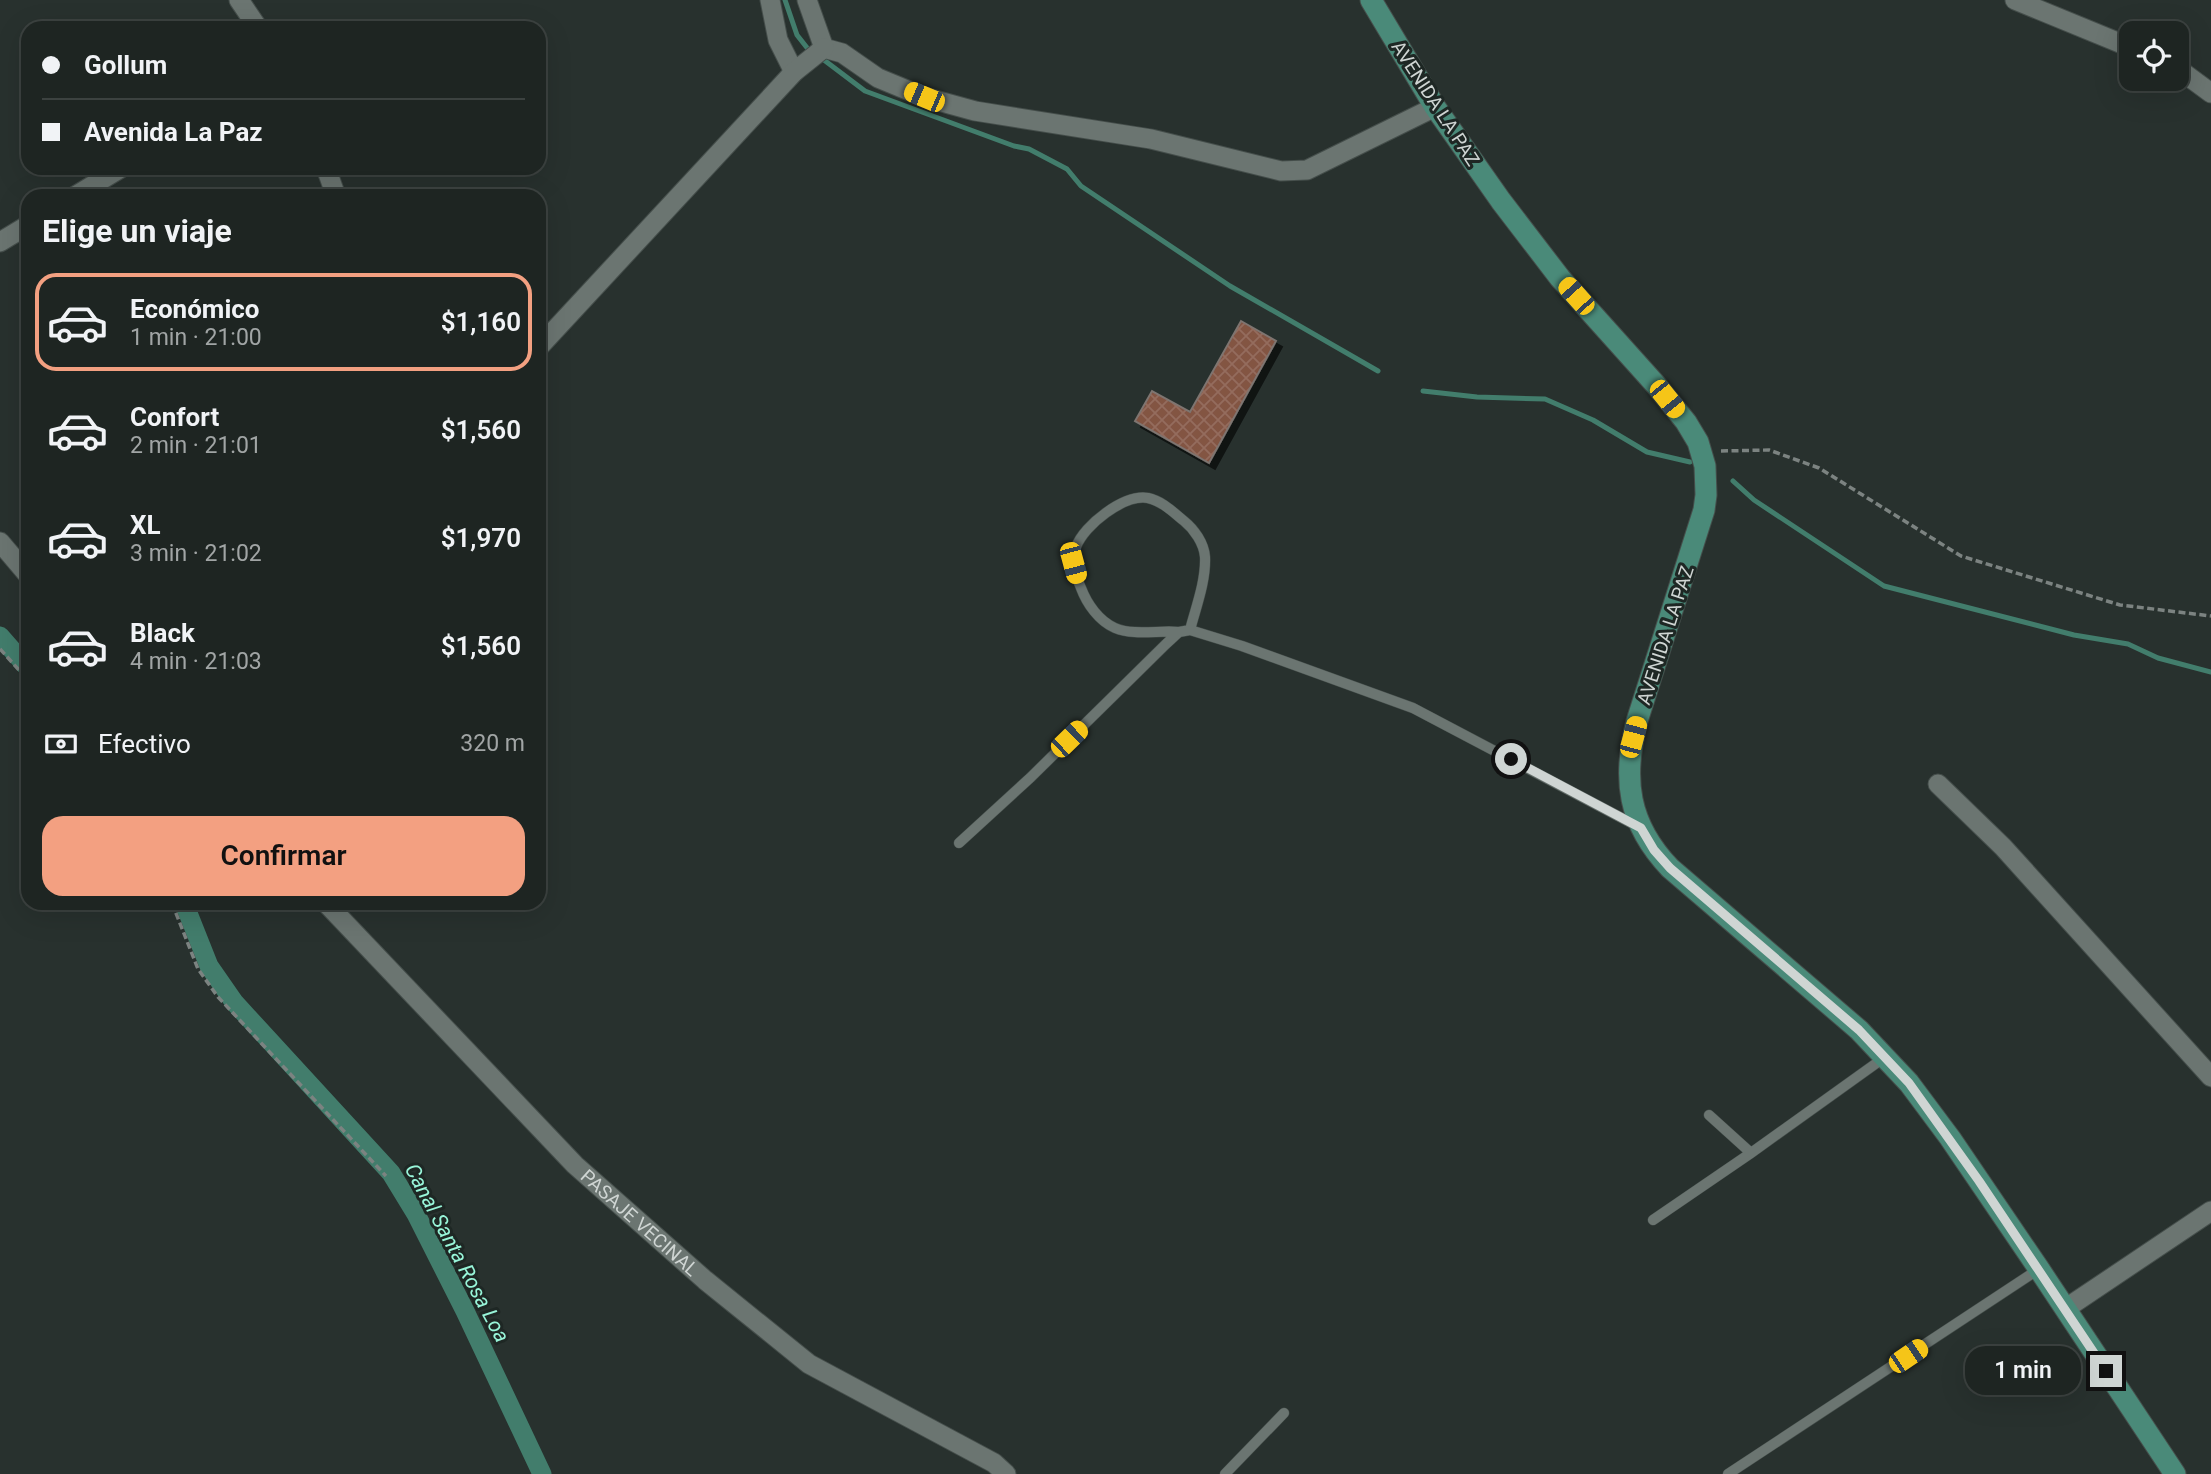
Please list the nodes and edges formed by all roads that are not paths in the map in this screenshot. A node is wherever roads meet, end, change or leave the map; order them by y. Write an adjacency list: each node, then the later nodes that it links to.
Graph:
1 (239, 0): 6 (street)
2 (770, 0): 9 (street)
3 (807, 0): 8 (street)
4 (1371, 0): 12 (main road, AVENIDA LA PAZ)
5 (2020, 1): 7 (street)
6 (253, 21)
7 (2119, 43)
8 (824, 48): 9 (street); 12 (street)
9 (794, 72): 17 (street)
10 (2189, 77): 11 (street)
11 (2211, 93)
12 (1435, 107): 22 (main road, AVENIDA LA PAZ)
13 (110, 175): 14 (street)
14 (86, 189)
15 (21, 229): 16 (street)
16 (0, 242)
17 (546, 339)
18 (0, 542): 19 (street)
19 (21, 567)
20 (1184, 631): 20 (lane); 22 (lane); 23 (lane)
21 (1938, 784): 26 (street)
22 (1641, 828): 25 (main road, AVENIDA LA PAZ)
23 (959, 843)
24 (333, 910): 34 (street, PASAJE VECINAL)
25 (1885, 1056): 28 (lane); 31 (main road, AVENIDA LA PAZ)
26 (2211, 1077)
27 (1709, 1115): 28 (lane)
28 (1751, 1153): 30 (lane)
29 (2211, 1211): 32 (street)
30 (1653, 1220)
31 (2039, 1269): 32 (main road, AVENIDA LA PAZ); 36 (lane)
32 (2065, 1309): 37 (main road, AVENIDA LA PAZ)
33 (1284, 1413): 35 (lane)
34 (1006, 1474)
35 (1225, 1474)
36 (1728, 1474)
37 (2175, 1474)

